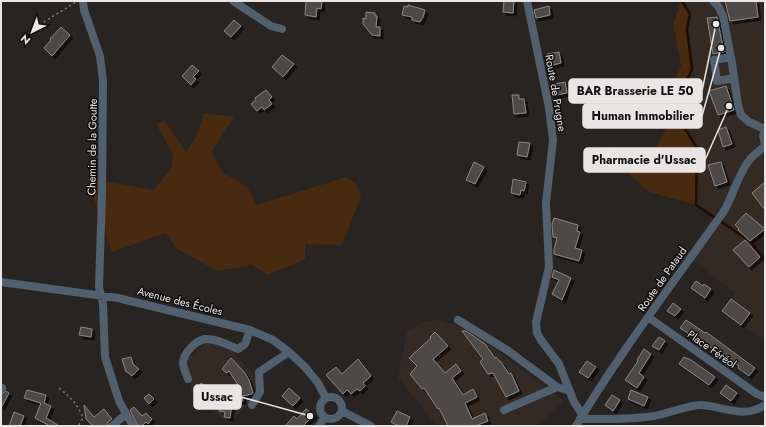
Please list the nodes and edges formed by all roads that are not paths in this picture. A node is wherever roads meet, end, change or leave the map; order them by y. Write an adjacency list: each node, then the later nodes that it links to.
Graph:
1 (84, 1): 11 (street, Chemin de la Goutte)
2 (233, 1): 5 (street)
3 (527, 1): 18 (street, Route de Prugne)
4 (713, 1): 6 (street)
5 (282, 29)
6 (731, 57): 7 (street); 7 (street)
7 (734, 78): 8 (street)
8 (765, 129): 9 (street)
9 (765, 145): 12 (street, Route de Pataud)
10 (1, 282): 11 (street, Avenue des Écoles)
11 (100, 296): 14 (street, Avenue des Écoles); 25 (street, Chemin de la Goutte)
12 (648, 317): 19 (street, Place Féréol); 27 (street, Route de Pataud)
13 (458, 320): 17 (street)
14 (250, 330): 15 (street, Avenue des Écoles); 16 (street)
15 (288, 352): 20 (street, Avenue des Écoles); 21 (street)
16 (188, 379)
17 (557, 388): 18 (street); 23 (street)
18 (570, 390): 27 (street, Route de Prugne)
19 (765, 397)
20 (326, 398): 24 (street); 26 (street)
21 (252, 405)
22 (765, 405): 27 (street)
23 (504, 410)
24 (342, 411): 26 (street); 31 (street)
25 (126, 414): 28 (street); 29 (street, Chemin de la Goutte)
26 (324, 418): 30 (street)
27 (579, 420)
28 (112, 426)
29 (133, 426)
30 (319, 426)
31 (371, 426)

